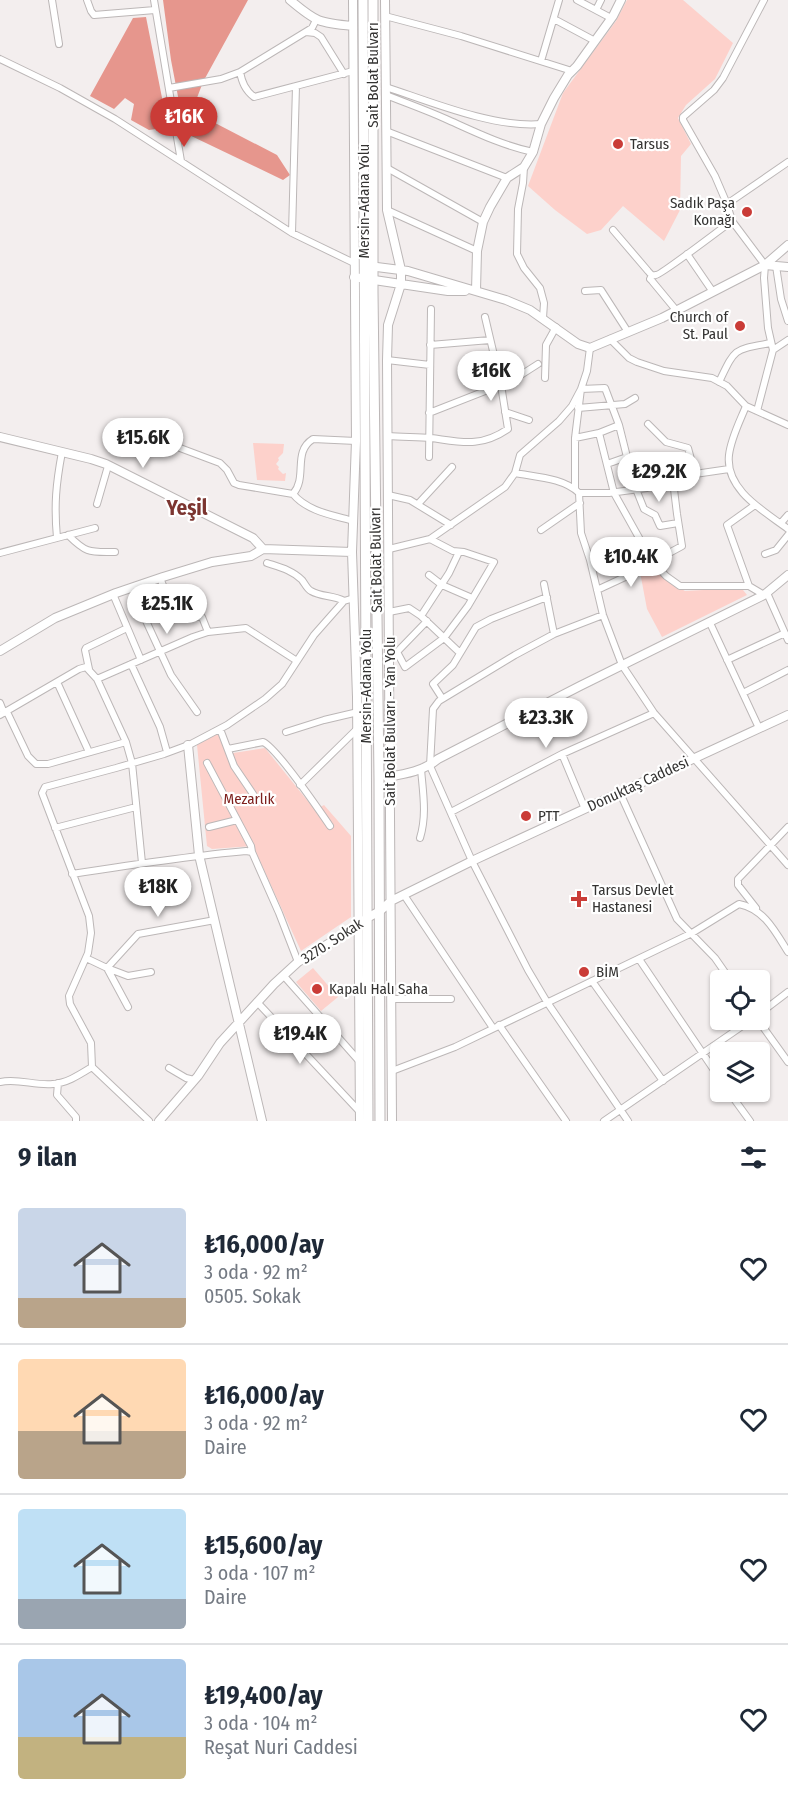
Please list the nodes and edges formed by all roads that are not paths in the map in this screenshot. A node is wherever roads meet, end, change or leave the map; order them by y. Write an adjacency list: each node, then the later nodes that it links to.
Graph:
1 (52, 0): 23 (street)
2 (87, 0): 14 (street)
3 (154, 0): 14 (street)
4 (353, 0): 20 (street)
5 (363, 0): 50 (highway, Mersin-Adana Yolu)
6 (373, 0): 50 (highway, Sait Bolat Bulvarı)
7 (385, 0): 16 (street, Sait Bolat Bulvarı - Yan Yolu)
8 (559, 0): 18 (street)
9 (577, 0): 15 (street)
10 (601, 0): 15 (street)
11 (621, 0): 17 (street)
12 (764, 0): 41 (street)
13 (294, 2): 19 (street)
14 (155, 10): 31 (street)
15 (596, 10): 17 (street)
16 (385, 16): 25 (street); 32 (street, Sait Bolat Bulvarı - Yan Yolu)
17 (611, 18): 22 (street)
18 (554, 19): 22 (street); 25 (street)
19 (316, 20): 20 (street); 21 (street)
20 (353, 26): 27 (street)
21 (305, 32): 28 (street); 29 (street)
22 (595, 41): 26 (street)
23 (59, 44)
24 (0, 59): 36 (street)
25 (541, 61): 26 (street)
26 (572, 70): 33 (street)
27 (353, 71): 29 (street); 50 (street)
28 (240, 72): 30 (street); 31 (street)
29 (344, 74): 30 (street)
30 (296, 86): 46 (street)
31 (169, 88): 36 (street)
32 (386, 91): 33 (street); 34 (street, Sait Bolat Bulvarı - Yan Yolu); 35 (street)
33 (541, 124): 35 (street)
34 (386, 131): 39 (street, Sait Bolat Bulvarı - Yan Yolu); 40 (street)
35 (532, 152): 38 (street)
36 (181, 161): 46 (street)
37 (788, 162): 41 (street)
38 (524, 167): 40 (street); 64 (street)
39 (387, 168): 42 (street, Sait Bolat Bulvarı - Yan Yolu); 44 (street)
40 (507, 178): 44 (street)
41 (727, 204): 43 (street)
42 (387, 210): 48 (street); 54 (street, Sait Bolat Bulvarı - Yan Yolu)
43 (732, 221): 49 (street); 51 (street)
44 (483, 222): 48 (street)
45 (613, 230): 55 (street)
46 (292, 233): 50 (street)
47 (788, 245): 51 (street)
48 (477, 251): 58 (street)
49 (687, 254): 55 (street); 60 (street)
50 (364, 265): 54 (street); 56 (highway, Mersin-Adana Yolu)
51 (765, 265): 52 (street); 60 (street); 72 (street)
52 (776, 266): 53 (street); 65 (street)
53 (788, 267)
54 (401, 270): 57 (street, Sait Bolat Bulvarı - Yan Yolu); 58 (street)
55 (651, 275): 62 (street)
56 (364, 278): 57 (street); 98 (street); 199 (highway, Sait Bolat Bulvarı); 223 (highway, Mersin-Adana Yolu)
57 (401, 285): 58 (street); 74 (street, Sait Bolat Bulvarı - Yan Yolu)
58 (476, 291): 64 (street)
59 (585, 291): 67 (street)
60 (712, 292): 62 (street)
61 (430, 309): 71 (street)
62 (676, 310): 67 (street)
63 (484, 317): 69 (street)
64 (543, 318): 66 (street)
65 (788, 321)
66 (556, 327): 73 (street); 77 (street)
67 (628, 332): 68 (street)
68 (610, 339): 73 (street); 78 (street)
69 (490, 340): 71 (street); 79 (street)
70 (788, 340): 72 (street)
71 (430, 345): 76 (street)
72 (772, 347): 78 (street); 85 (street)
73 (590, 348): 80 (street)
74 (387, 360): 76 (street); 94 (street, Sait Bolat Bulvarı - Yan Yolu)
75 (538, 364): 79 (street)
76 (430, 365): 87 (street)
77 (545, 378)
78 (718, 382): 83 (street)
79 (501, 385): 86 (street); 87 (street)
80 (581, 389): 82 (street); 84 (street); 105 (street)
81 (636, 398): 82 (street)
82 (612, 406): 84 (street); 91 (street)
83 (746, 406): 85 (street); 104 (street)
84 (578, 408): 97 (street)
85 (757, 411): 92 (street)
86 (506, 412): 88 (street); 96 (street)
87 (429, 413): 96 (street)
88 (529, 420)
89 (648, 424): 106 (street)
90 (149, 425): 111 (street)
91 (619, 425): 93 (street); 101 (street)
92 (788, 425)
93 (598, 433): 97 (street); 101 (street)
94 (388, 436): 96 (street); 112 (street, Sait Bolat Bulvarı - Yan Yolu)
95 (0, 437): 99 (street)
96 (429, 438): 100 (street)
97 (575, 438): 109 (street)
98 (356, 441): 111 (street); 118 (street)
99 (62, 452): 102 (street); 127 (street)
100 (429, 458)
101 (607, 464): 110 (street)
102 (108, 466): 114 (street); 129 (street)
103 (452, 467): 115 (street)
104 (729, 469): 106 (street); 116 (street)
105 (515, 473): 109 (street); 121 (street)
106 (695, 474): 107 (street)
107 (674, 481): 108 (street); 119 (street)
108 (636, 489): 110 (street); 119 (street)
109 (577, 491): 110 (street); 113 (street)
110 (614, 493): 136 (street)
111 (293, 494): 118 (street)
112 (388, 495): 115 (street); 130 (street, Sait Bolat Bulvarı - Yan Yolu)
113 (580, 503): 124 (street); 144 (street)
114 (98, 504)
115 (418, 504): 121 (street)
116 (755, 505): 120 (street); 143 (street)
117 (788, 515): 120 (street)
118 (353, 521): 132 (street)
119 (678, 523): 136 (street)
120 (781, 523): 123 (street)
121 (451, 525): 128 (street)
122 (95, 528): 125 (street)
123 (788, 529)
124 (541, 530)
125 (68, 535): 127 (street); 131 (street)
126 (788, 535): 135 (street)
127 (57, 538): 134 (street)
128 (430, 539): 130 (street); 133 (street)
129 (263, 549): 132 (street); 140 (street)
130 (388, 549): 152 (street, Sait Bolat Bulvarı - Yan Yolu)
131 (115, 552)
132 (352, 552): 148 (street)
133 (459, 552): 142 (street); 149 (street)
134 (0, 553)
135 (765, 554)
136 (652, 561): 143 (street); 144 (street)
137 (267, 563): 150 (street)
138 (788, 574): 146 (street)
139 (429, 575): 142 (street)
140 (160, 578): 145 (street); 157 (street)
141 (544, 584): 147 (street)
142 (442, 585): 149 (street); 154 (street)
143 (749, 586): 146 (street)
144 (597, 590): 153 (street)
145 (113, 594): 156 (street); 162 (street)
146 (765, 594): 155 (street); 158 (street)
147 (547, 597): 159 (street); 165 (street)
148 (354, 598): 150 (street); 179 (street)
149 (472, 598): 160 (street)
150 (344, 601): 168 (street)
151 (141, 610): 163 (street)
152 (389, 612): 154 (street); 164 (street, Sait Bolat Bulvarı - Yan Yolu)
153 (603, 615): 159 (street); 170 (street)
154 (424, 619): 160 (street); 164 (street)
155 (710, 623): 167 (street); 170 (street)
156 (127, 628): 166 (street); 171 (street)
157 (208, 632): 163 (street); 168 (street)
158 (785, 633): 161 (street); 167 (street)
159 (554, 634): 176 (street)
160 (444, 638): 164 (street); 165 (street)
161 (788, 640)
162 (0, 651)
163 (159, 651): 166 (street); 178 (street)
164 (393, 652): 198 (street, Sait Bolat Bulvarı - Yan Yolu)
165 (460, 653): 176 (street)
166 (141, 660): 169 (street)
167 (727, 660): 175 (street)
168 (297, 661): 184 (street)
169 (131, 664): 173 (street); 191 (street)
170 (622, 665): 181 (street); 196 (street)
171 (89, 669): 173 (street); 174 (street)
172 (788, 670): 175 (street)
173 (97, 679): 187 (street)
174 (57, 682): 180 (street); 190 (street)
175 (743, 693): 183 (street)
176 (442, 698): 196 (street)
177 (0, 703): 180 (street)
178 (196, 712)
179 (358, 712): 185 (street); 186 (street)
180 (4, 713): 190 (street)
181 (654, 713): 192 (street); 193 (street)
182 (788, 715): 183 (street, Donuktaş Caddesi)
183 (759, 728): 193 (street, Donuktaş Caddesi)
184 (220, 729): 188 (street); 189 (street)
185 (358, 729): 200 (street); 225 (street)
186 (286, 732)
187 (126, 742): 190 (street); 194 (street)
188 (188, 745): 191 (street); 214 (street)
189 (228, 749): 200 (street); 202 (street)
190 (89, 752)
191 (167, 752): 194 (street)
192 (562, 754): 204 (street); 205 (street)
193 (694, 759): 201 (street, Donuktaş Caddesi); 212 (street)
194 (132, 763): 203 (street); 210 (street)
195 (207, 763): 206 (street)
196 (430, 766): 197 (street); 205 (street)
197 (421, 769): 198 (street); 211 (street)
198 (390, 777): 199 (street); 220 (street, Sait Bolat Bulvarı - Yan Yolu)
199 (379, 778): 221 (highway, Sait Bolat Bulvarı)
200 (300, 785): 207 (street)
201 (620, 793): 204 (street, Donuktaş Caddesi); 226 (street)
202 (253, 794)
203 (136, 807): 210 (street); 216 (street)
204 (585, 808): 215 (street, Donuktaş Caddesi)
205 (452, 812): 215 (street)
206 (237, 820): 208 (street); 213 (street)
207 (330, 826)
208 (209, 827)
209 (788, 827): 212 (street)
210 (55, 828): 218 (street)
211 (420, 838)
212 (772, 844): 217 (street); 222 (street)
213 (252, 852): 214 (street); 230 (street)
214 (199, 855): 216 (street); 224 (street)
215 (472, 861): 219 (street, Donuktaş Caddesi); 240 (street)
216 (142, 863): 218 (street)
217 (788, 865)
218 (72, 874): 228 (street)
219 (404, 895): 220 (street, Donuktaş Caddesi); 244 (street)
220 (391, 901): 221 (street, 3270. Sokak); 237 (street, Sait Bolat Bulvarı - Yan Yolu)
221 (380, 911): 223 (street, 3270. Sokak); 267 (highway, Sait Bolat Bulvarı)
222 (760, 912): 226 (street); 227 (street)
223 (367, 918): 225 (street, 3270. Sokak); 266 (highway, Mersin-Adana Yolu)
224 (215, 920): 231 (street); 243 (street)
225 (358, 926): 230 (street, 3270. Sokak); 248 (street)
226 (692, 933): 229 (street); 232 (street)
227 (788, 952)
228 (86, 958): 231 (street); 251 (street)
229 (639, 958): 235 (street); 247 (street)
230 (298, 962): 234 (street, 3270. Sokak)
231 (107, 968): 233 (street); 242 (street)
232 (723, 970)
233 (151, 972)
234 (283, 975): 239 (street, 3270. Sokak); 248 (street)
235 (592, 981): 240 (street); 256 (street)
236 (788, 992): 241 (street)
237 (392, 999): 238 (street); 253 (street, Sait Bolat Bulvarı - Yan Yolu)
238 (451, 999)
239 (257, 1002): 243 (street, 3270. Sokak); 260 (street)
240 (547, 1002): 244 (street); 259 (street)
241 (770, 1006)
242 (128, 1007)
243 (240, 1021): 254 (street, 3270. Sokak); 264 (street)
244 (496, 1027): 253 (street); 269 (street)
245 (737, 1030): 247 (street)
246 (765, 1030): 249 (street)
247 (702, 1054): 250 (street); 256 (street)
248 (360, 1062): 260 (street)
249 (788, 1062)
250 (710, 1065)
251 (92, 1067): 257 (street); 262 (street)
252 (169, 1068): 254 (street)
253 (392, 1071): 268 (street, Sait Bolat Bulvarı - Yan Yolu)
254 (194, 1080): 263 (street, 3270. Sokak)
255 (0, 1082): 257 (street)
256 (663, 1082): 259 (street)
257 (58, 1083): 261 (street)
258 (736, 1102): 272 (street)
259 (621, 1110): 270 (street); 271 (street)
260 (360, 1112): 265 (street)
261 (76, 1121)
262 (150, 1121)
263 (159, 1121)
264 (262, 1121)
265 (360, 1121)
266 (368, 1121)
267 (380, 1121)
268 (392, 1121)
269 (567, 1121)
270 (604, 1121)
271 (628, 1121)
272 (750, 1121)

